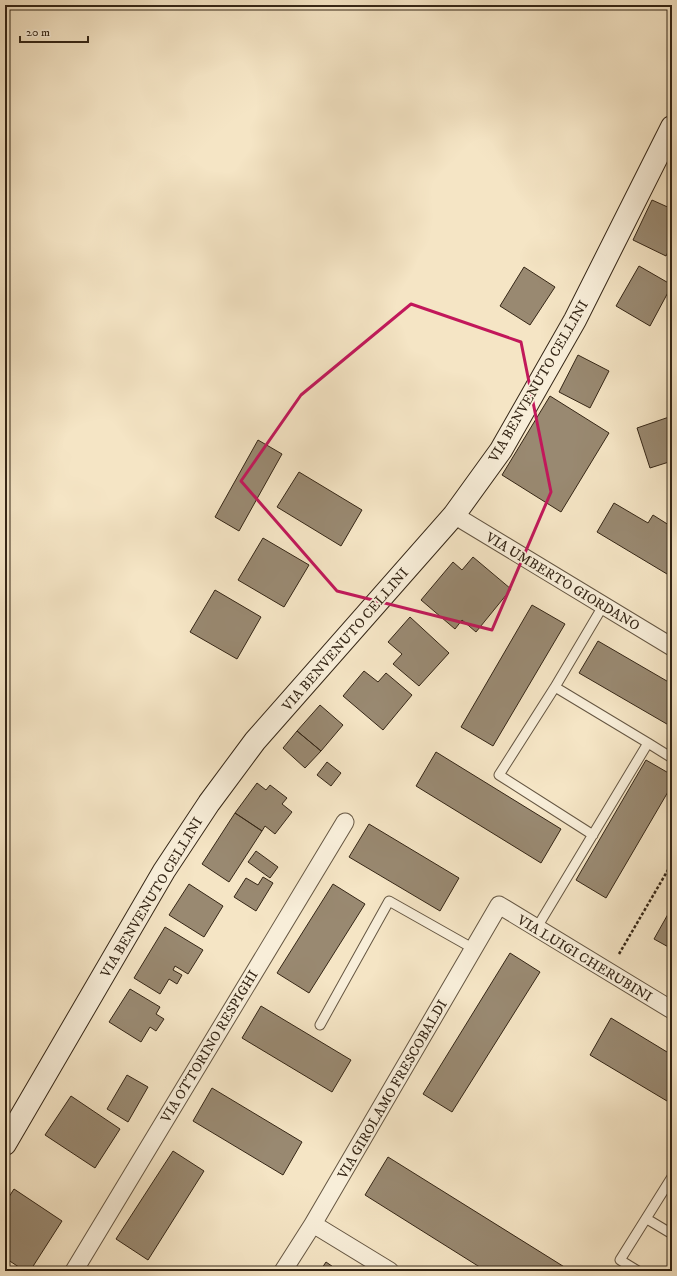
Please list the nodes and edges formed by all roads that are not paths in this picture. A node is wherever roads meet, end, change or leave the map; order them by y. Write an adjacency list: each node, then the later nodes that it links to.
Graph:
1 (672, 127): 2 (street, VIA BENVENUTO CELLINI)
2 (454, 515): 3 (street, VIA UMBERTO GIORDANO); 15 (street, VIA BENVENUTO CELLINI)
3 (603, 606): 4 (street, VIA UMBERTO GIORDANO); 5 (lane)
4 (672, 647)
5 (555, 687): 6 (lane); 9 (lane)
6 (648, 743): 7 (lane); 9 (lane)
7 (672, 758)
8 (345, 822): 20 (street, VIA OTTORINO RESPIGHI)
9 (593, 834): 11 (lane)
10 (499, 905): 11 (street, VIA LUIGI CHERUBINI); 12 (street, VIA GIROLAMO FRESCOBALDI)
11 (536, 928): 13 (street, VIA LUIGI CHERUBINI)
12 (474, 949): 14 (lane); 18 (street, VIA GIROLAMO FRESCOBALDI)
13 (672, 1010)
14 (320, 1025)
15 (5, 1144)
16 (672, 1177): 17 (lane)
17 (647, 1219): 19 (lane); 23 (lane)
18 (313, 1224): 21 (street, VIA GIROLAMO FRESCOBALDI); 22 (street)
19 (672, 1234)
20 (74, 1271)
21 (283, 1271)
22 (390, 1271)
23 (638, 1271)

